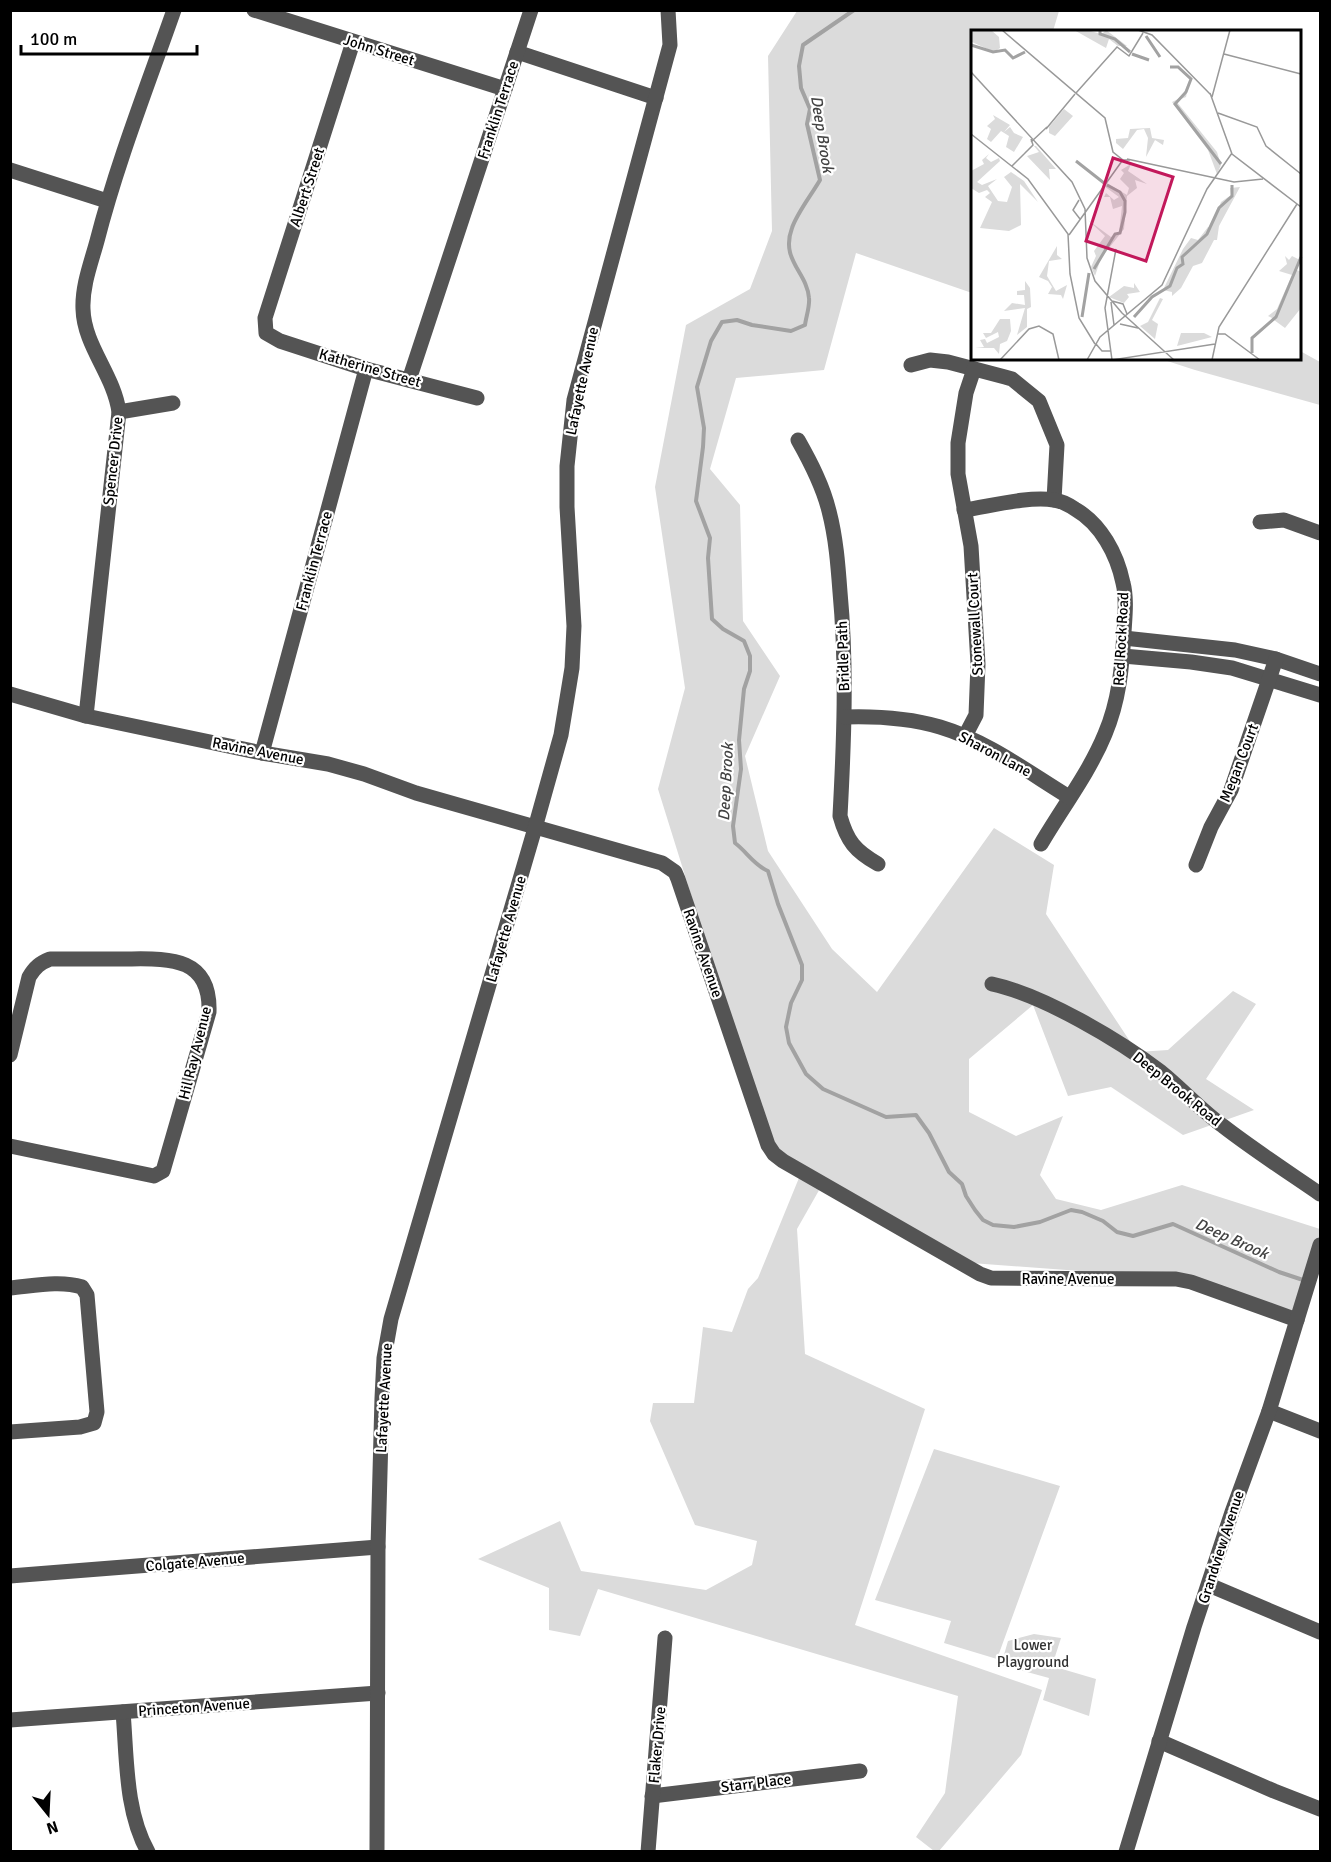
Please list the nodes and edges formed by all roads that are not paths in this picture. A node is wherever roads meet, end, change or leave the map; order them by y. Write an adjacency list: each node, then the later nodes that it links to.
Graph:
1 (174, 10): 10 (street, Spencer Drive)
2 (254, 10): 5 (street, John Street)
3 (531, 10): 6 (street, Franklin Terrace)
4 (668, 10): 8 (street, Lafayette Avenue)
5 (353, 42): 7 (street, John Street); 11 (street, Albert Street)
6 (517, 52): 7 (street, Franklin Terrace); 8 (street)
7 (505, 89): 15 (street, Franklin Terrace)
8 (656, 98): 36 (street, Lafayette Avenue)
9 (10, 170): 10 (street)
10 (107, 201): 18 (street, Spencer Drive)
11 (266, 333): 13 (street, Katherine Street)
12 (911, 366): 14 (street)
13 (366, 369): 15 (street, Katherine Street); 34 (street, Franklin Terrace)
14 (974, 369): 20 (street); 21 (street)
15 (409, 380): 16 (street, Katherine Street)
16 (477, 398)
17 (173, 403): 18 (street)
18 (118, 412): 31 (street, Spencer Drive)
19 (798, 440): 32 (street, Bridle Path)
20 (1054, 500): 21 (street, Red Rock Road); 24 (street, Red Rock Road)
21 (964, 510): 33 (street, Stonewall Court)
22 (1260, 522): 23 (street)
23 (1320, 533)
24 (1124, 638): 25 (street, Red Rock Road); 26 (street)
25 (1123, 656): 28 (street); 35 (street, Red Rock Road)
26 (1276, 659): 27 (street); 28 (street, Megan Court)
27 (1320, 674)
28 (1270, 678): 30 (street); 39 (street, Megan Court)
29 (10, 694): 31 (street, Ravine Avenue)
30 (1320, 695)
31 (86, 717): 34 (street, Ravine Avenue)
32 (845, 717): 33 (street, Sharon Lane); 38 (street, Bridle Path)
33 (965, 736): 35 (street, Sharon Lane)
34 (262, 753): 36 (street, Ravine Avenue)
35 (1069, 797): 37 (street, Red Rock Road)
36 (536, 828): 47 (street, Ravine Avenue); 51 (street, Lafayette Avenue)
37 (1041, 844)
38 (878, 864)
39 (1196, 865)
40 (992, 984): 44 (street, Deep Brook Road)
41 (14, 1025): 42 (street, Hil Ray Avenue); 43 (street, Hil Ray Avenue)
42 (10, 1055)
43 (10, 1146)
44 (1320, 1194)
45 (1320, 1245): 47 (street, Grandview Avenue)
46 (10, 1288): 50 (street)
47 (1297, 1320): 48 (street, Grandview Avenue)
48 (1269, 1411): 49 (street); 53 (street, Grandview Avenue)
49 (1320, 1431)
50 (10, 1432)
51 (378, 1547): 52 (street, Colgate Avenue); 56 (street, Lafayette Avenue)
52 (10, 1576)
53 (1209, 1585): 54 (street); 59 (street, Grandview Avenue)
54 (1320, 1632)
55 (665, 1638): 61 (street, Flaker Drive)
56 (378, 1693): 57 (street, Princeton Avenue); 64 (street, Lafayette Avenue)
57 (123, 1712): 58 (street, Princeton Avenue); 63 (street)
58 (10, 1720)
59 (1159, 1741): 62 (street); 66 (street, Grandview Avenue)
60 (860, 1771): 61 (street, Starr Place)
61 (652, 1796): 65 (street, Flaker Drive)
62 (1320, 1809)
63 (148, 1851)
64 (377, 1851)
65 (648, 1851)
66 (1126, 1851)

